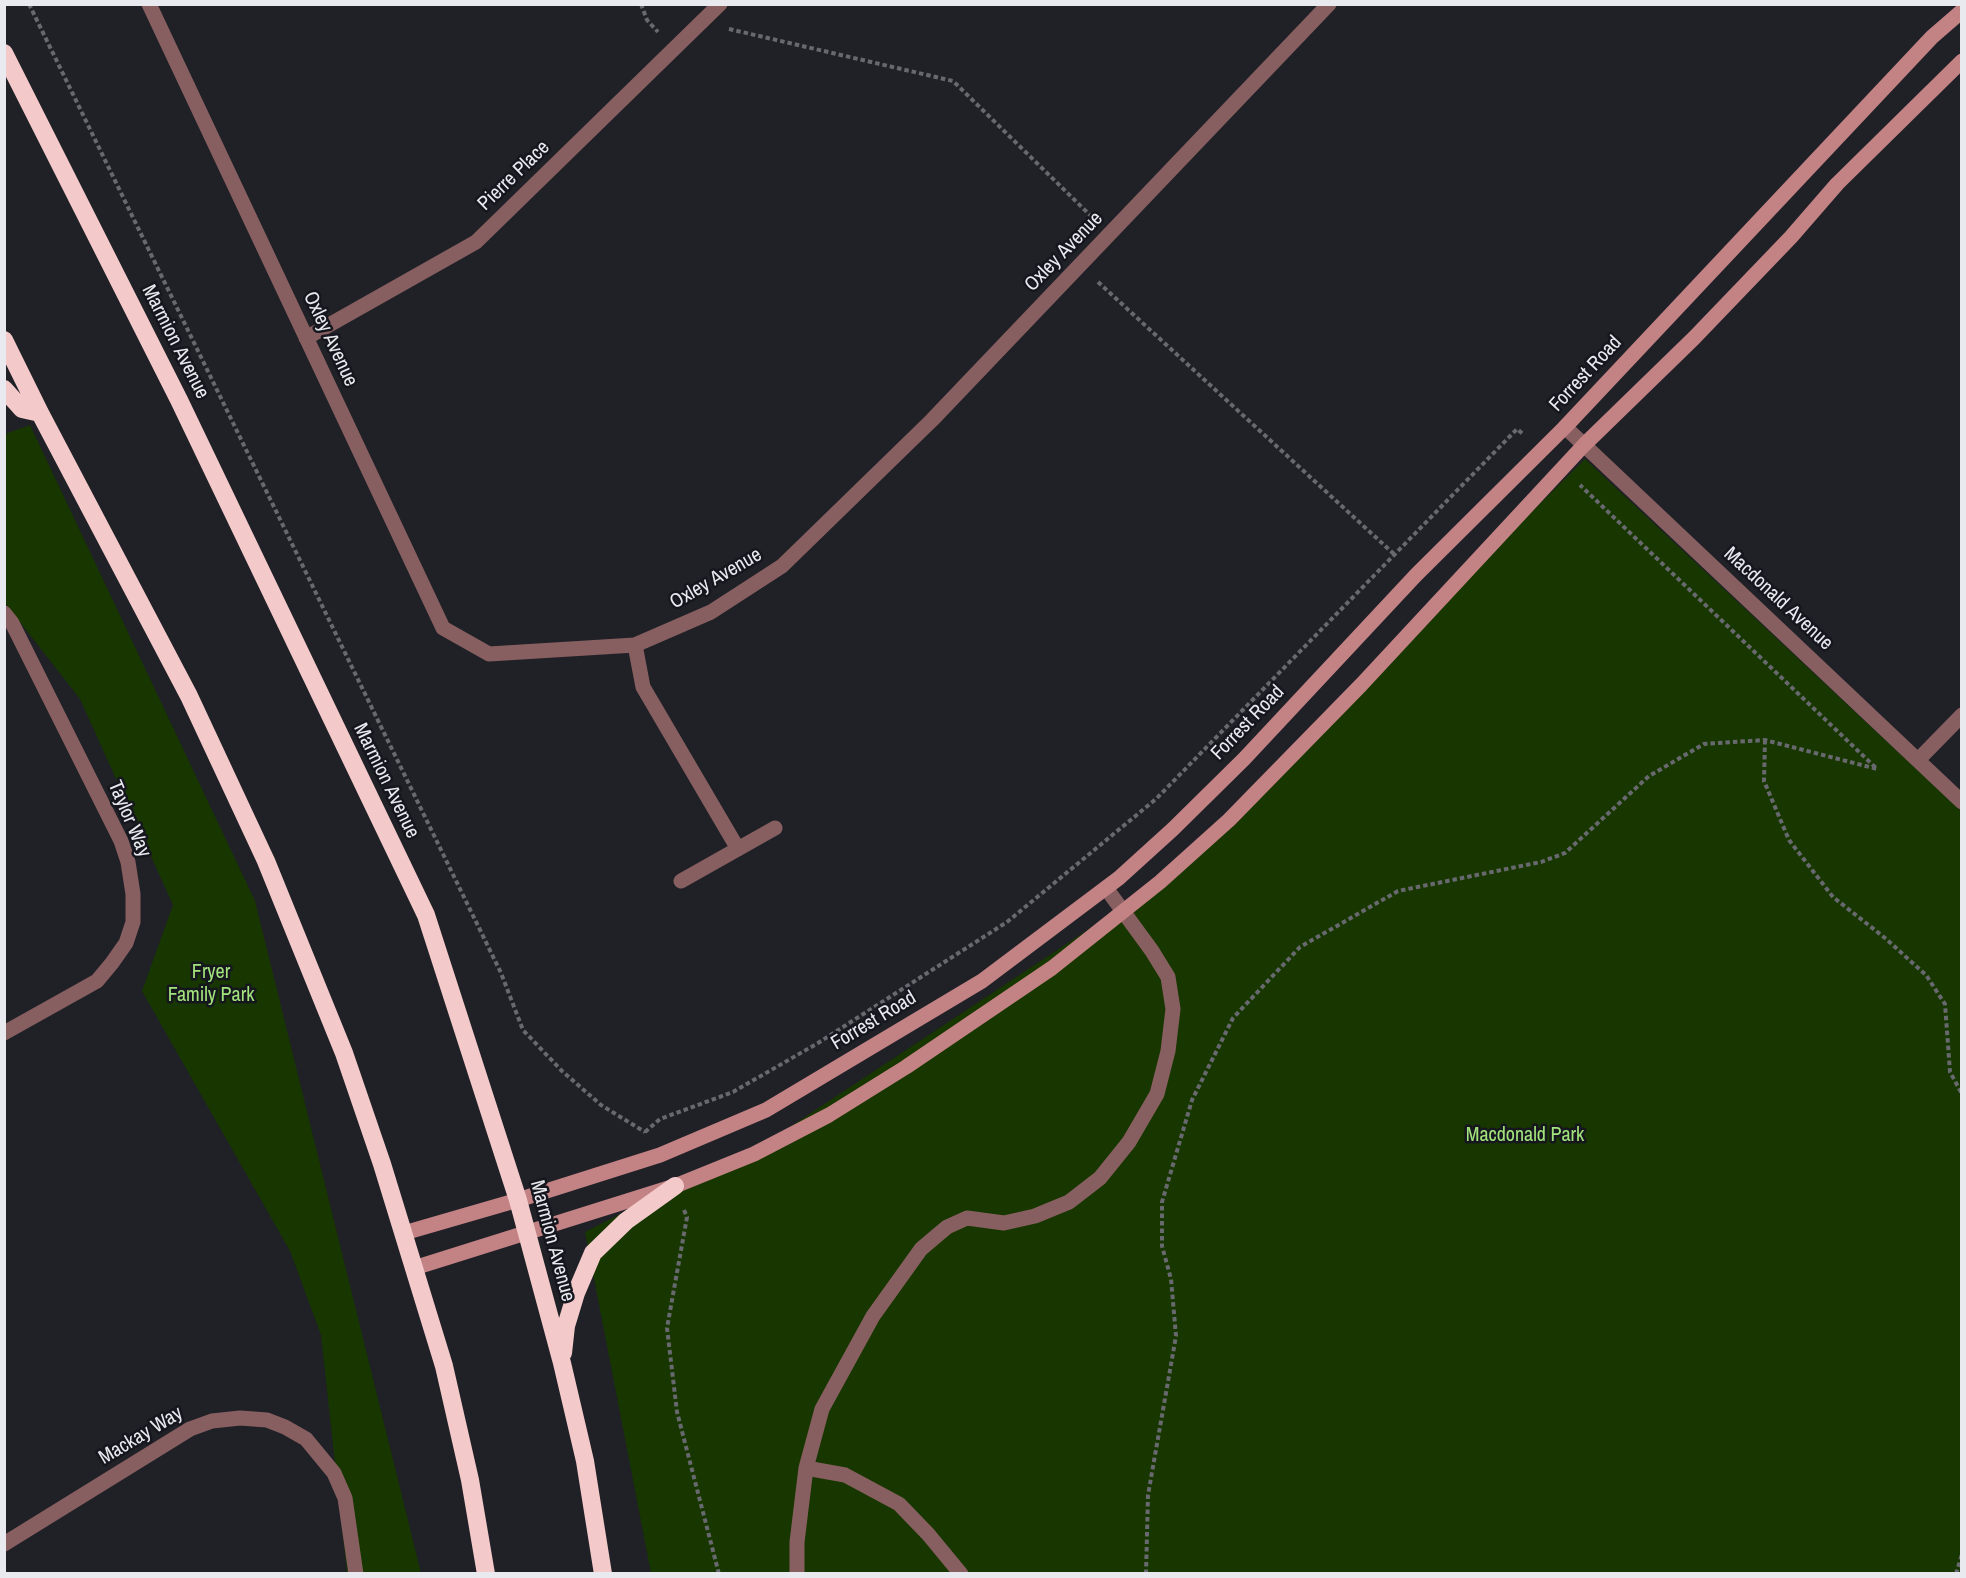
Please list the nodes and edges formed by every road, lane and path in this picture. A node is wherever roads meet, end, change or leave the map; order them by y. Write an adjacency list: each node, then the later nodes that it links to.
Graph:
1 (29, 4): 36 (path)
2 (149, 4): 13 (street, Oxley Avenue)
3 (720, 4): 6 (street, Pierre Place)
4 (1329, 4): 11 (street, Oxley Avenue)
5 (1962, 11): 17 (street, Forrest Road)
6 (702, 23): 11 (path); 13 (street, Pierre Place)
7 (4, 53): 10 (highway, Marmion Avenue)
8 (1962, 61): 18 (street)
9 (4, 77): 10 (highway)
10 (22, 89): 39 (highway, Marmion Avenue)
11 (1110, 235): 12 (street, Oxley Avenue)
12 (1080, 265): 21 (path); 24 (street, Oxley Avenue)
13 (306, 338): 24 (street, Oxley Avenue)
14 (4, 340): 16 (highway)
15 (4, 389): 16 (highway)
16 (40, 413): 41 (highway)
17 (1564, 427): 18 (street, Macdonald Avenue); 19 (street, Forrest Road)
18 (1584, 445): 20 (street); 27 (street, Macdonald Avenue)
19 (1541, 450): 21 (path); 22 (street, Forrest Road)
20 (1563, 468): 26 (path); 33 (street)
21 (1395, 555): 22 (path); 36 (path)
22 (1416, 575): 32 (street, Forrest Road)
23 (4, 613): 34 (street, Taylor Way)
24 (635, 645): 30 (street)
25 (1962, 715): 27 (street)
26 (1765, 740): 35 (path); 54 (path)
27 (1918, 760): 28 (street, Macdonald Avenue)
28 (1962, 802)
29 (775, 828): 30 (street)
30 (738, 849): 31 (street)
31 (681, 881)
32 (1106, 888): 33 (street); 37 (street, Forrest Road)
33 (1123, 912): 38 (street); 44 (street)
34 (4, 1033)
35 (1962, 1094)
36 (645, 1132): 37 (path)
37 (660, 1155): 39 (street, Forrest Road)
38 (675, 1186): 40 (street); 43 (highway); 51 (path)
39 (518, 1200): 40 (highway, Marmion Avenue); 41 (street, Forrest Road)
40 (526, 1232): 42 (street); 43 (highway, Marmion Avenue)
41 (404, 1233): 42 (highway)
42 (414, 1268): 49 (highway)
43 (562, 1363): 50 (highway, Marmion Avenue)
44 (806, 1468): 52 (street); 53 (street)
45 (4, 1544): 48 (street, Mackay Way)
46 (1962, 1554): 47 (path)
47 (1959, 1566): 55 (path)
48 (356, 1574)
49 (486, 1574)
50 (603, 1574)
51 (719, 1574)
52 (797, 1574)
53 (961, 1574)
54 (1146, 1574)
55 (1956, 1574)

